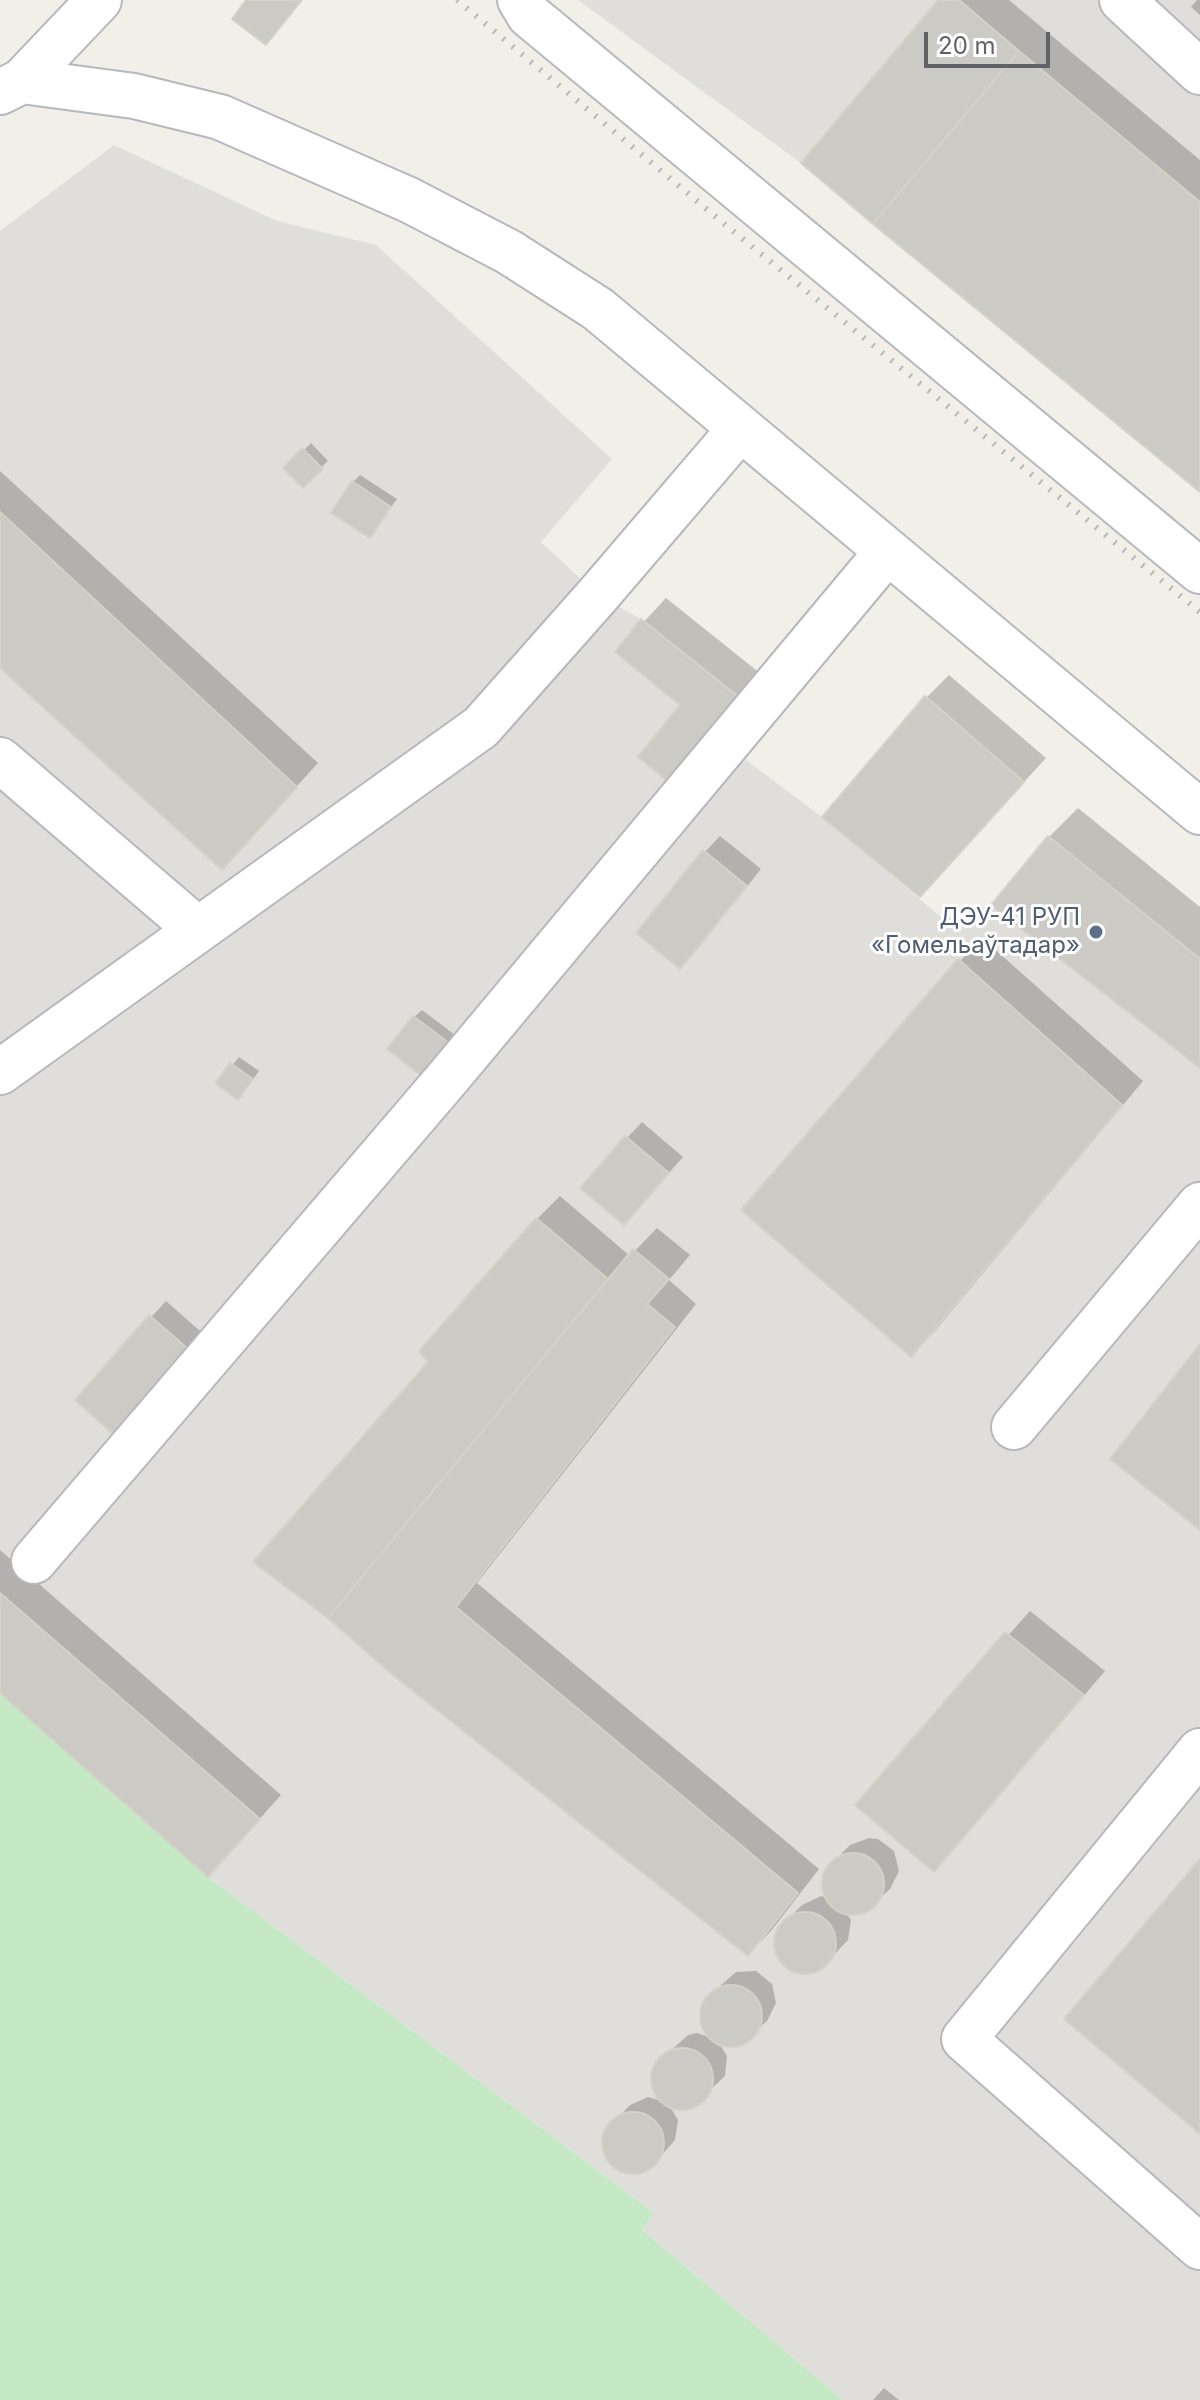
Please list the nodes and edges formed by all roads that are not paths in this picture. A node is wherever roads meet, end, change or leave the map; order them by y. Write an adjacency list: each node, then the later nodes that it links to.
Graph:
1 (99, 0): 5 (street)
2 (520, 0): 8 (street)
3 (1122, 0): 4 (street)
4 (1200, 72)
5 (11, 86): 6 (street)
6 (740, 429): 7 (street); 11 (street)
7 (887, 552): 10 (street); 15 (street)
8 (1200, 571)
9 (0, 760): 11 (street)
10 (1200, 812)
11 (198, 930): 12 (street)
12 (0, 1072)
13 (1200, 1205): 14 (street)
14 (1014, 1427)
15 (34, 1561)
16 (1200, 1751): 17 (street)
17 (1200, 2247)

